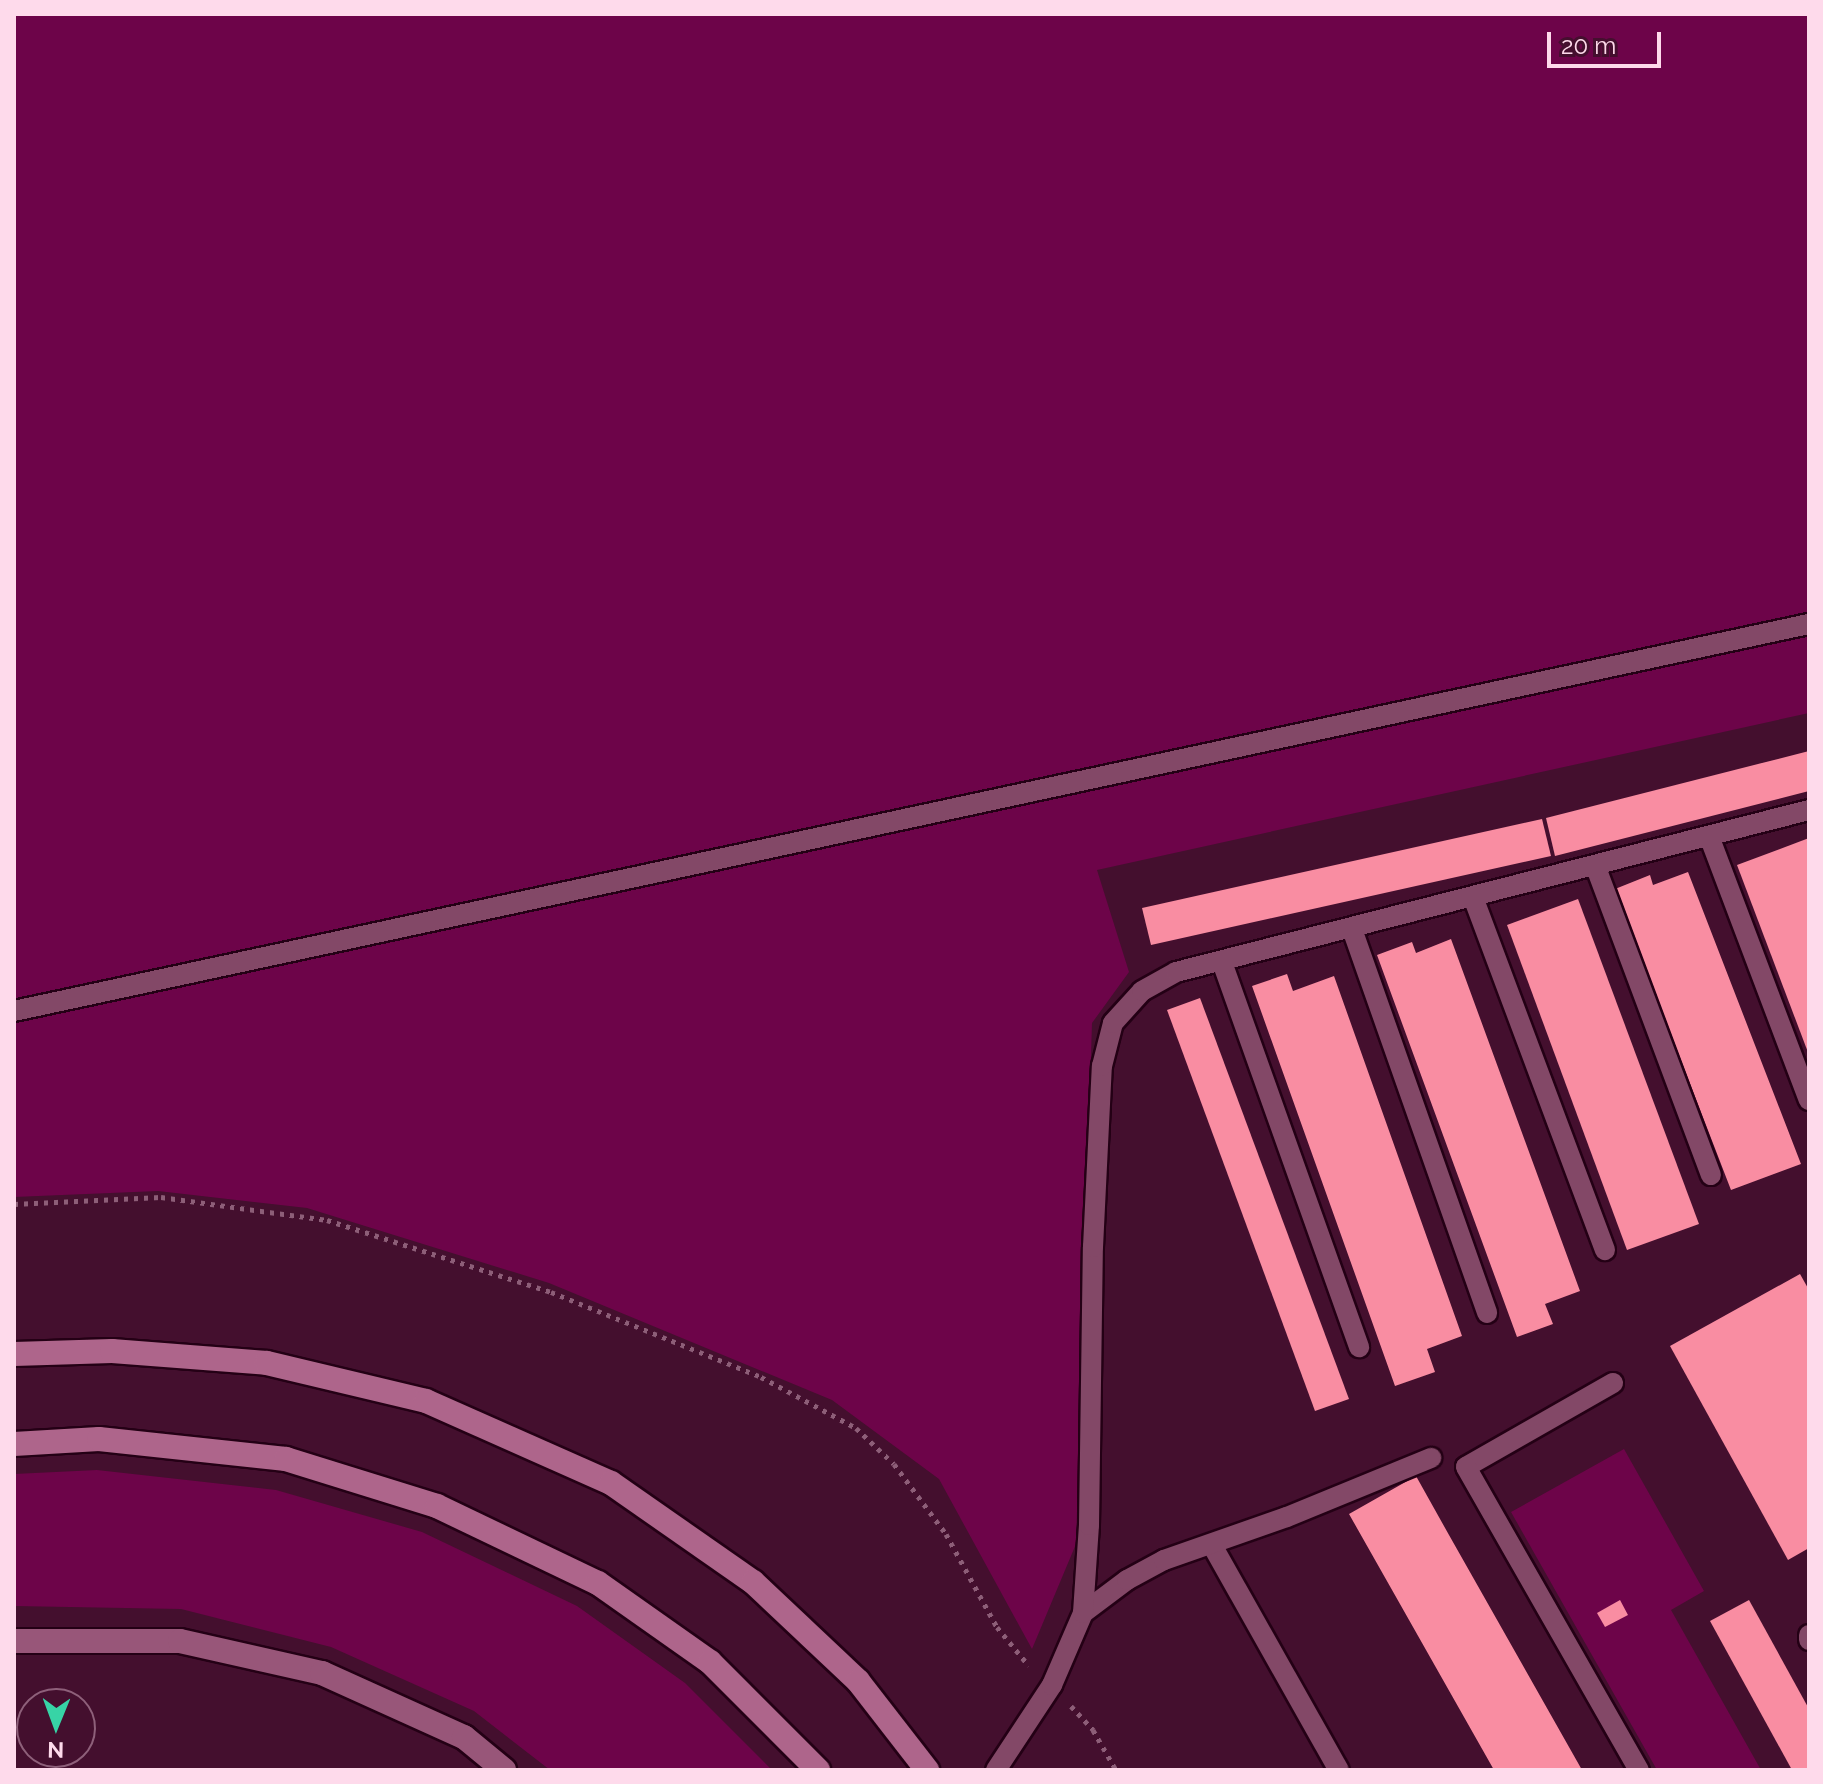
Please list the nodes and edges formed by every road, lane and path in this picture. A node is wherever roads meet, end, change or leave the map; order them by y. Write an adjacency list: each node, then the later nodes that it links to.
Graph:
1 (1809, 624): 8 (lane)
2 (1809, 810): 3 (lane)
3 (1709, 836): 4 (lane); 9 (lane)
4 (1595, 865): 5 (lane); 10 (lane)
5 (1473, 897): 6 (lane); 12 (lane)
6 (1352, 929): 7 (lane); 13 (lane)
7 (1222, 962): 14 (lane); 20 (lane)
8 (14, 1011)
9 (1809, 1100)
10 (1711, 1175)
11 (14, 1204): 22 (path)
12 (1605, 1250)
13 (1487, 1313)
14 (1359, 1347)
15 (14, 1354): 25 (main road)
16 (1613, 1383): 29 (lane)
17 (14, 1444): 24 (main road)
18 (1431, 1458): 19 (lane)
19 (1212, 1545): 20 (lane); 28 (lane)
20 (1083, 1613): 22 (lane)
21 (14, 1641): 23 (main road)
22 (1052, 1685): 26 (lane); 27 (path)
23 (504, 1770)
24 (818, 1770)
25 (927, 1770)
26 (996, 1770)
27 (1116, 1770)
28 (1339, 1770)
29 (1639, 1770)

